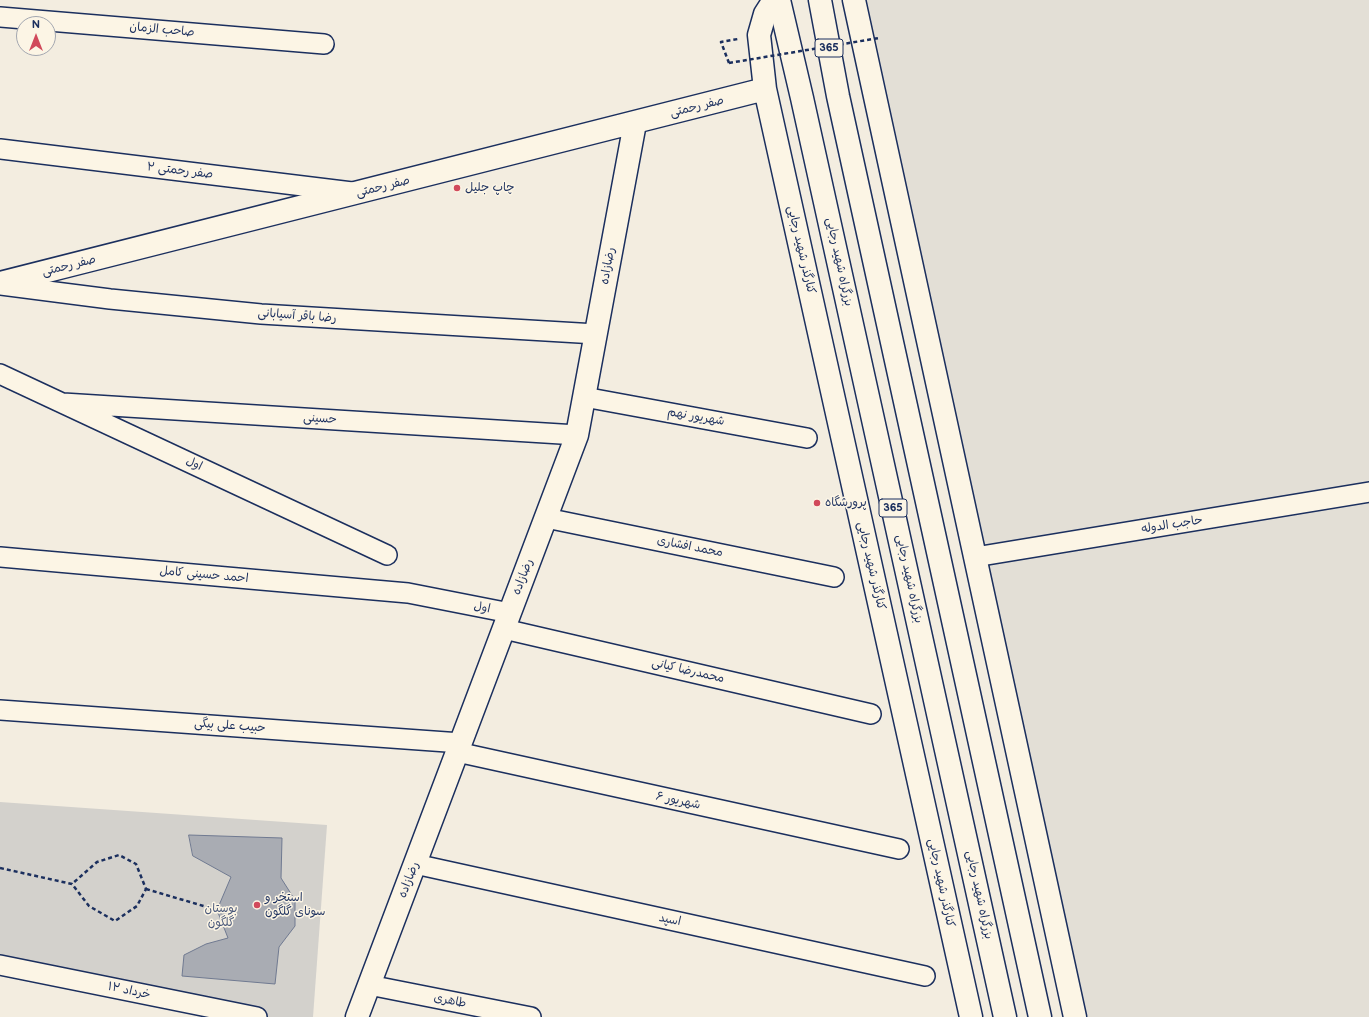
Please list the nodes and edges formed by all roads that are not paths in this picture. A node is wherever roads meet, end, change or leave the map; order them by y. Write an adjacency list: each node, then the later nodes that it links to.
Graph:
1 (774, 0): 7 (main road, کنارگذر شهید رجایی)
2 (779, 0): 38 (main road, بزرگراه شهید رجایی / 365)
3 (820, 0): 39 (main road, 365)
4 (854, 0): 22 (main road)
5 (0, 17): 6 (street, صاحب الزمان)
6 (324, 44)
7 (766, 89): 8 (main road, صفر رحمتی); 37 (main road, کنارگذر شهید رجایی)
8 (635, 123): 10 (main road, صفر رحمتی); 12 (main road, رضازاده)
9 (0, 149): 10 (street, صفر رحمتی ۲)
10 (360, 192): 11 (main road, صفر رحمتی)
11 (0, 284): 12 (street, رضا باقر آسیابانی)
12 (596, 334): 14 (main road, رضازاده)
13 (0, 374): 15 (street, اول)
14 (584, 397): 16 (main road, رضازاده); 17 (street, شهریور نهم)
15 (63, 403): 16 (street, حسینی); 20 (street, اول)
16 (577, 435): 19 (main road, رضازاده)
17 (807, 438)
18 (1369, 492): 22 (street, حاجب الدوله)
19 (546, 518): 23 (street, محمد افشاری); 25 (main road, رضازاده)
20 (387, 555)
21 (0, 556): 24 (street, احمد حسینی کامل)
22 (975, 557): 40 (main road)
23 (834, 577)
24 (408, 593): 25 (street, اول)
25 (507, 621): 27 (street, محمدرضا کیانی); 28 (main road, رضازاده)
26 (0, 710): 28 (street, حبیب علی بیگی)
27 (871, 714)
28 (459, 747): 29 (street, شهریور ۶); 30 (main road, رضازاده)
29 (900, 849)
30 (415, 864): 32 (street, اسپد); 33 (main road, رضازاده)
31 (0, 964): 34 (street, خرداد ۱۲)
32 (925, 976)
33 (369, 985): 35 (main road, رضازاده); 36 (street, طاهری)
34 (257, 1017)
35 (357, 1017)
36 (530, 1017)
37 (971, 1017)
38 (1005, 1017)
39 (1040, 1017)
40 (1075, 1017)

